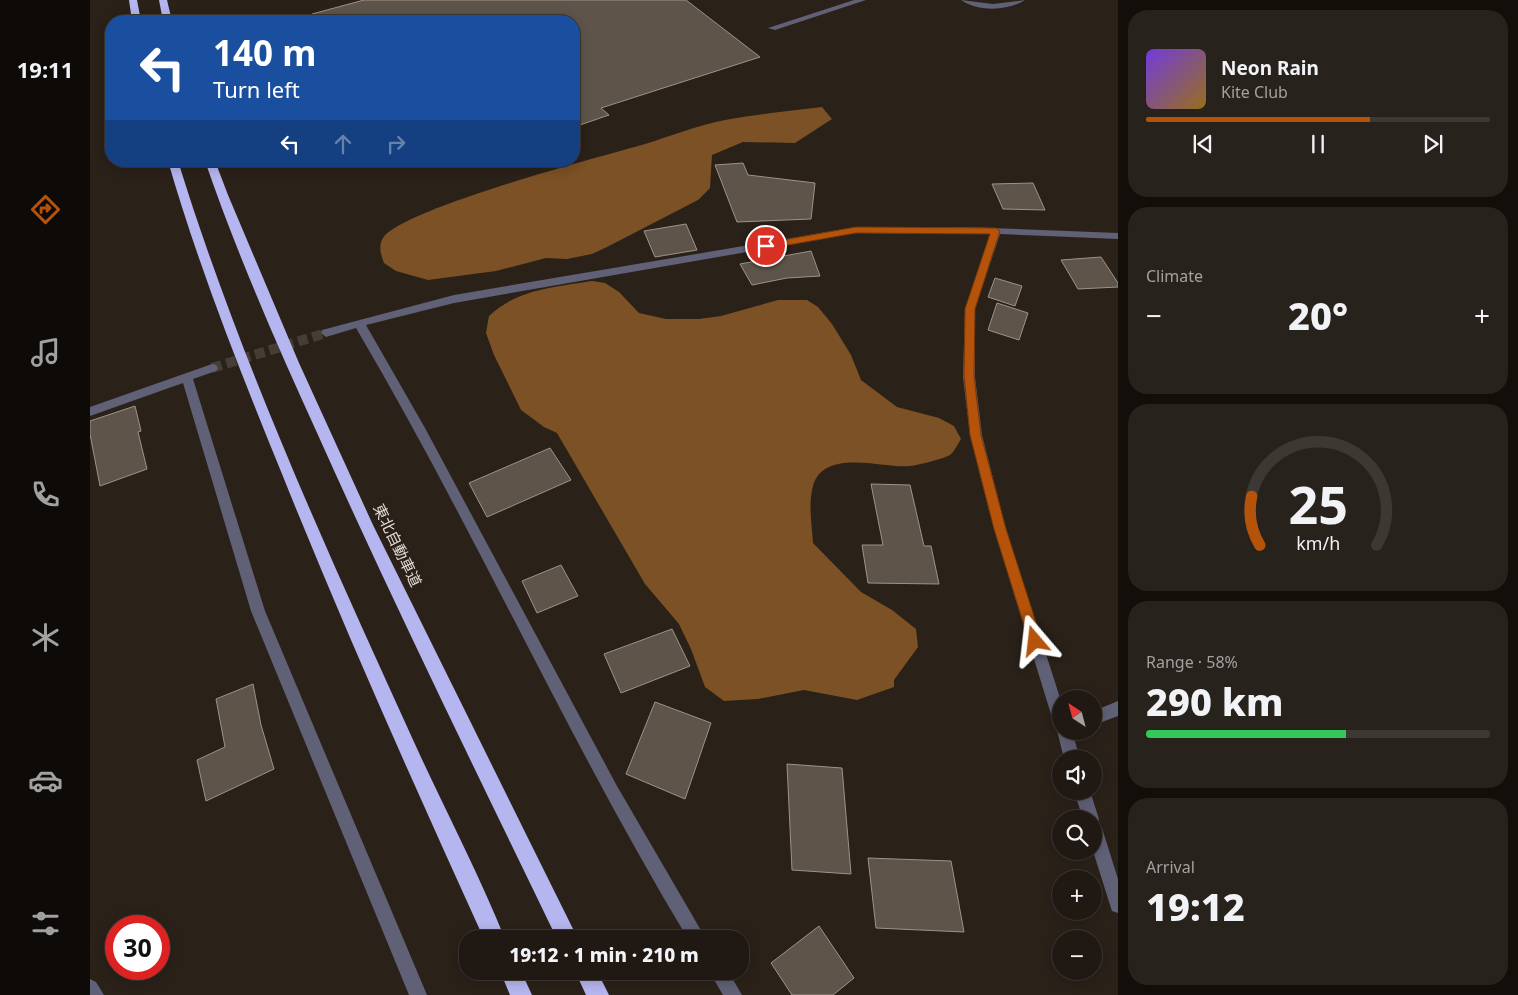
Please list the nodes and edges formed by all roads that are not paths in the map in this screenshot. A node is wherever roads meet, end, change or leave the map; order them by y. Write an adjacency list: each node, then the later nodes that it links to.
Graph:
1 (133, 0): 6 (highway)
2 (163, 0): 7 (highway)
3 (862, 0): 8 (street)
4 (965, 0): 5 (street)
5 (1021, 0)
6 (136, 15)
7 (167, 15)
8 (772, 28)
9 (175, 167): 23 (highway)
10 (212, 167): 24 (highway, 東北自動車道)
11 (996, 231): 12 (street); 13 (street); 18 (street)
12 (1118, 236)
13 (359, 322): 14 (street); 25 (street)
14 (326, 333)
15 (212, 368): 16 (street)
16 (186, 376): 17 (street); 31 (street)
17 (90, 412)
18 (1052, 693)
19 (1118, 708): 20 (street)
20 (1102, 716)
21 (1102, 854): 22 (street)
22 (1118, 905)
23 (491, 930)
24 (564, 930)
25 (692, 930)
26 (514, 980): 32 (highway)
27 (590, 980): 33 (highway)
28 (724, 980): 34 (street)
29 (90, 988): 30 (street)
30 (95, 995)
31 (418, 995)
32 (521, 995)
33 (598, 995)
34 (733, 995)

